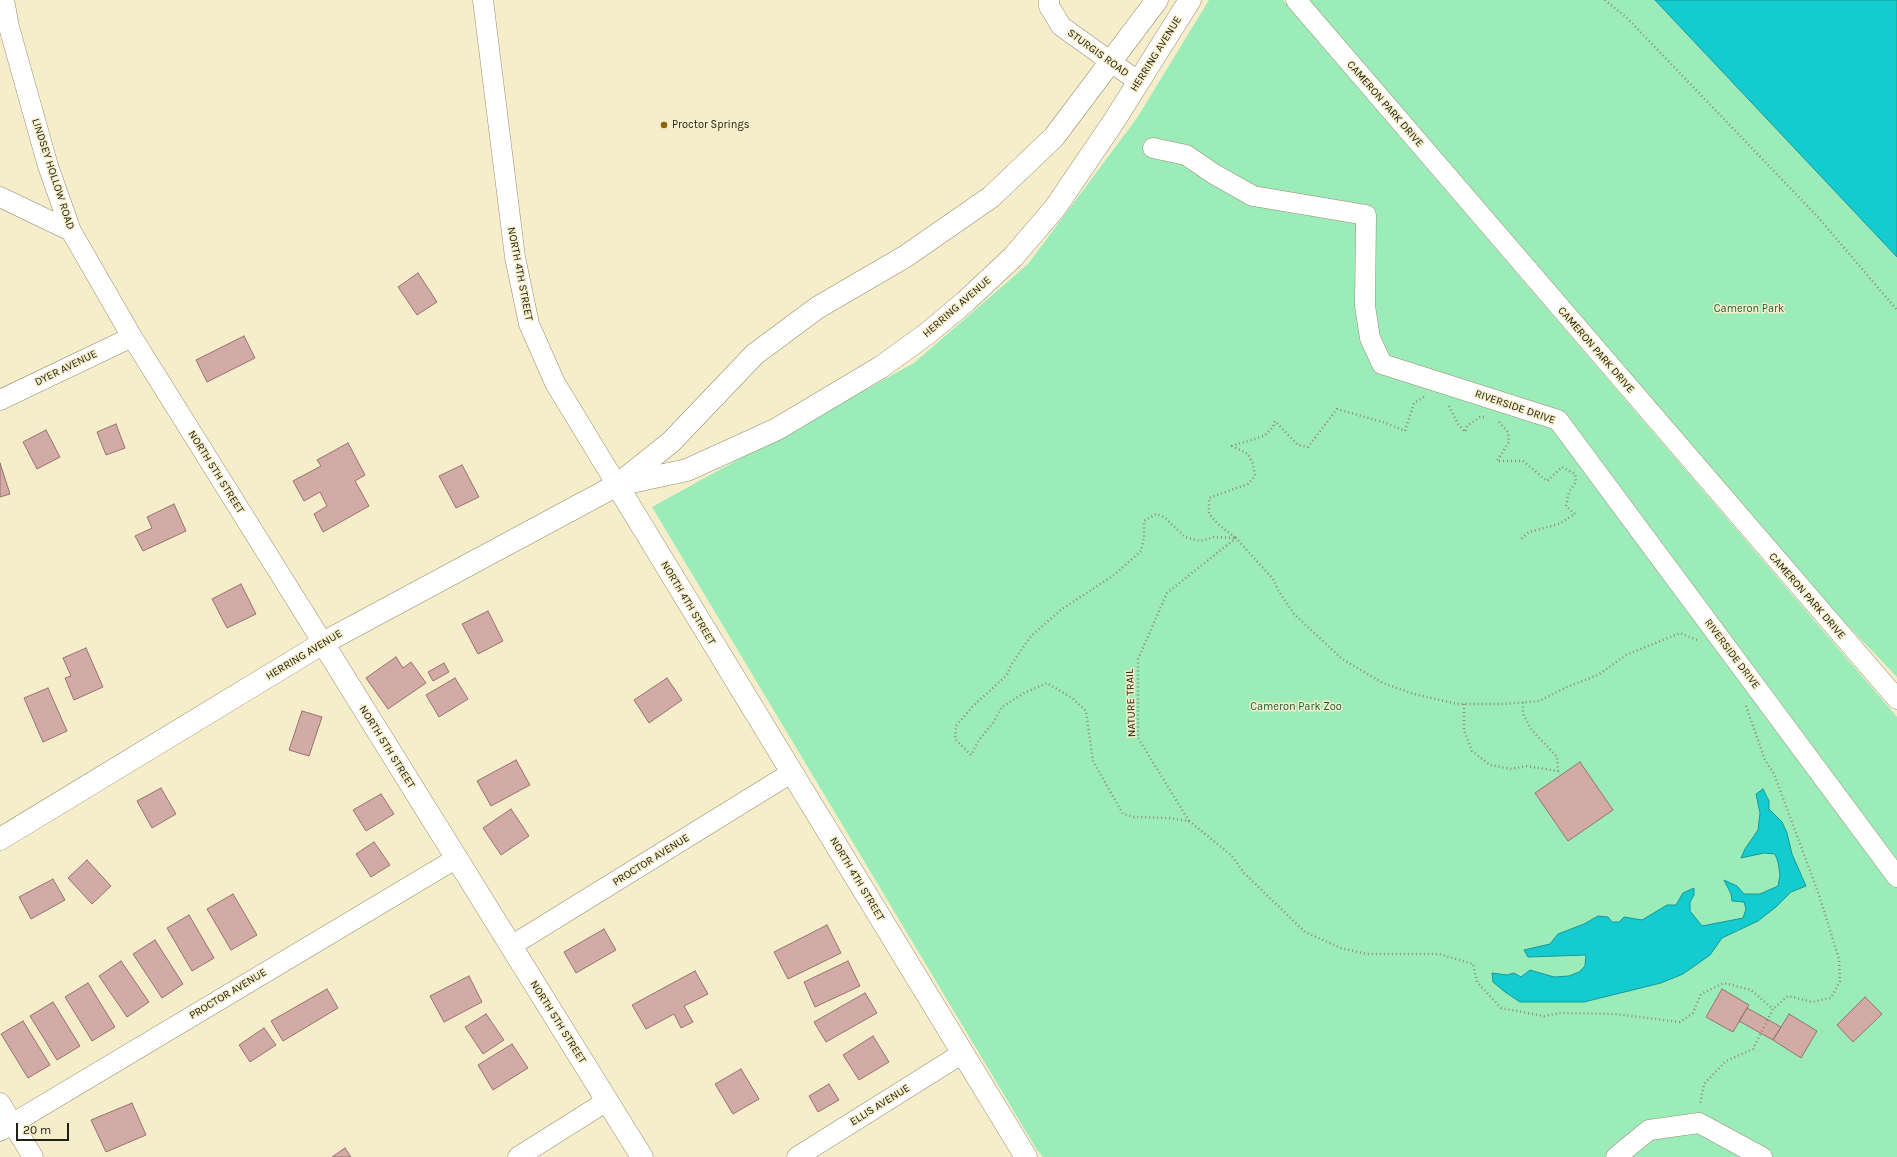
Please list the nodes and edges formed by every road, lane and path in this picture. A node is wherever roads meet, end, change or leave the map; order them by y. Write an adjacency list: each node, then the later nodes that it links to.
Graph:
1 (4, 0): 12 (street, LINDSEY HOLLOW ROAD)
2 (483, 0): 20 (street, NORTH 4TH STREET)
3 (1049, 0): 8 (street, STURGIS ROAD)
4 (1157, 0): 8 (main road, HERRING AVENUE)
5 (1190, 0): 9 (main road, HERRING AVENUE)
6 (1296, 0): 25 (street, CAMERON PARK DRIVE)
7 (1606, 0): 13 (path)
8 (1110, 62): 9 (street, STURGIS ROAD); 20 (main road, HERRING AVENUE)
9 (1139, 82): 20 (main road, HERRING AVENUE)
10 (1153, 148): 33 (street, RIVERSIDE DRIVE)
11 (0, 197): 12 (street)
12 (71, 231): 14 (street, LINDSEY HOLLOW ROAD)
13 (1897, 310)
14 (132, 337): 16 (street, DYER AVENUE); 24 (street, NORTH 5TH STREET)
15 (1430, 396): 21 (path)
16 (0, 400)
17 (1448, 404): 18 (path)
18 (1489, 417)
19 (1496, 420): 22 (path)
20 (617, 485): 24 (main road, HERRING AVENUE); 29 (main road, NORTH 4TH STREET)
21 (1236, 538): 28 (path); 30 (path, NATURE TRAIL); 30 (path)
22 (1520, 540)
23 (1700, 640): 26 (path)
24 (323, 643): 31 (main road, HERRING AVENUE); 32 (main road, NORTH 5TH STREET)
25 (1897, 699)
26 (1523, 702): 28 (path); 28 (path)
27 (1744, 702): 35 (path)
28 (1464, 704)
29 (791, 773): 34 (street, PROCTOR AVENUE); 36 (main road, NORTH 4TH STREET)
30 (1189, 821): 35 (path)
31 (0, 839)
32 (457, 858): 34 (main road, NORTH 5TH STREET); 40 (street, PROCTOR AVENUE)
33 (1897, 877)
34 (511, 946): 37 (main road, NORTH 5TH STREET)
35 (1773, 1009): 39 (path)
36 (963, 1054): 44 (street, ELLIS AVENUE); 45 (main road, NORTH 4TH STREET)
37 (607, 1101): 42 (street); 43 (main road, NORTH 5TH STREET)
38 (0, 1103): 40 (street)
39 (1700, 1105)
40 (6, 1127): 41 (street)
41 (33, 1157)
42 (518, 1157)
43 (642, 1157)
44 (797, 1157)
45 (1026, 1157)
46 (1616, 1157): 47 (street)
47 (1762, 1157)

